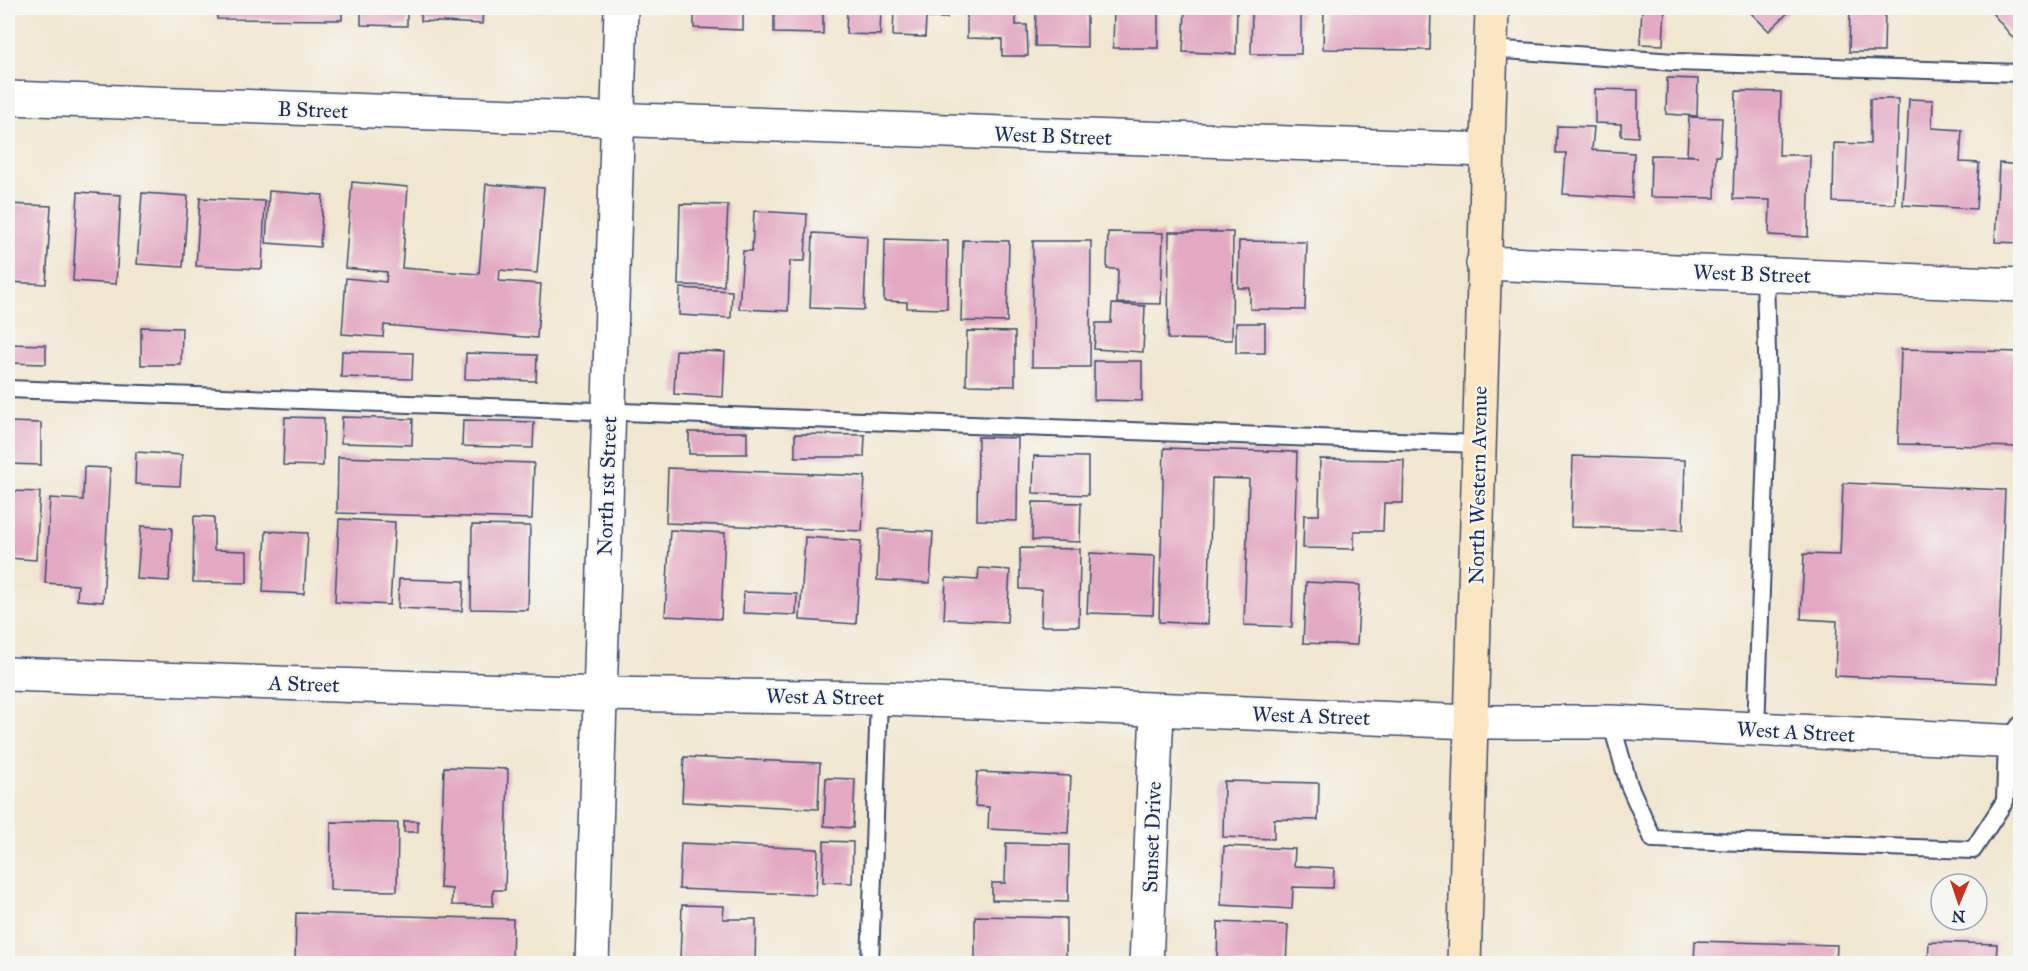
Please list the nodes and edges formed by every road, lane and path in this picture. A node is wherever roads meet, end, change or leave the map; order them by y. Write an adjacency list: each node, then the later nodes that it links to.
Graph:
1 (621, 8): 6 (street, North 1st Street)
2 (1492, 8): 3 (main road, North Western Avenue)
3 (1491, 49): 4 (lane); 7 (main road, North Western Avenue)
4 (2020, 73)
5 (8, 99): 6 (street, B Street)
6 (618, 121): 7 (street, West B Street); 12 (street, North 1st Street)
7 (1487, 150): 8 (main road, North Western Avenue)
8 (1483, 263): 9 (street, West B Street); 13 (main road, North Western Avenue)
9 (1765, 275): 10 (street, West B Street); 20 (lane)
10 (2020, 285)
11 (8, 389): 12 (lane)
12 (609, 411): 13 (lane); 15 (street, North 1st Street)
13 (1479, 444): 18 (main road, North Western Avenue)
14 (8, 674): 15 (street, A Street)
15 (601, 694): 16 (street, West A Street); 22 (street, North 1st Street)
16 (879, 698): 17 (street, West A Street); 23 (lane)
17 (1157, 711): 18 (street, West A Street); 24 (street, Sunset Drive)
18 (1472, 722): 19 (street, West A Street); 25 (main road, North Western Avenue)
19 (1611, 722): 20 (street, West A Street); 21 (lane)
20 (1756, 730): 21 (street, West A Street)
21 (2016, 736)
22 (592, 963)
23 (870, 963)
24 (1146, 963)
25 (1464, 963)

